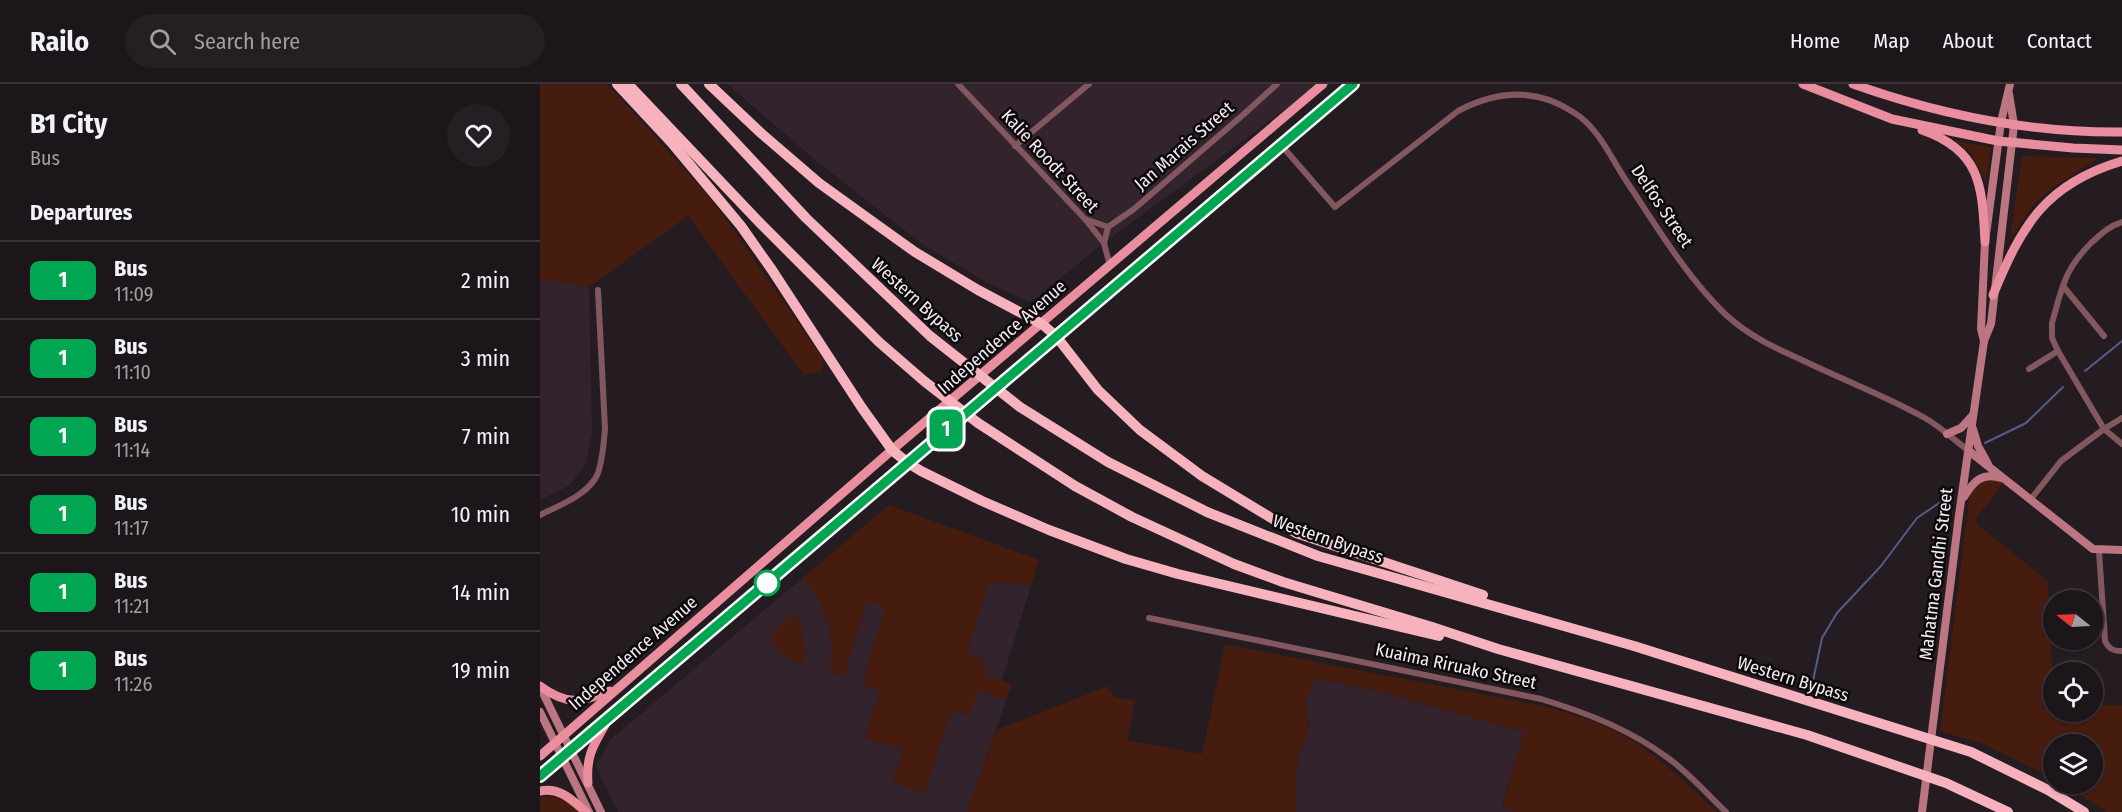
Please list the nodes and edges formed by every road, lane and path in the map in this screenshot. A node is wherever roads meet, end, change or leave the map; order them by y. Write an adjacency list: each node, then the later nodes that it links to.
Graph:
1 (617, 84): 45 (highway)
2 (628, 84): 57 (highway)
3 (681, 84): 55 (highway, Western Bypass)
4 (709, 84): 33 (highway)
5 (958, 84): 20 (street, Kalie Roodt Street)
6 (1089, 84): 20 (street)
7 (1276, 84): 26 (street, Jan Marais Street)
8 (1323, 84): 29 (main road, Independence Avenue)
9 (1353, 84): 21 (main road, Independence Avenue)
10 (1803, 84): 14 (main road)
11 (1853, 84): 15 (main road)
12 (2010, 84): 13 (street)
13 (2009, 94): 15 (street, Mahatma Gandhi Street); 16 (street, Mahatma Gandhi Street)
14 (1892, 119): 18 (main road); 27 (main road)
15 (2001, 122): 16 (main road); 18 (street, Mahatma Gandhi Street)
16 (2014, 124): 17 (main road); 19 (street, Mahatma Gandhi Street)
17 (2122, 132)
18 (1998, 141): 19 (main road); 27 (street, Mahatma Gandhi Street)
19 (2012, 142): 22 (main road); 32 (street, Mahatma Gandhi Street)
20 (1015, 146): 24 (street, Kalie Roodt Street)
21 (1282, 146): 34 (main road, Independence Avenue); 43 (street, Delfos Street)
22 (2122, 150)
23 (2122, 161): 32 (main road)
24 (1085, 219): 26 (street); 28 (street, Kalie Roodt Street)
25 (2122, 222): 30 (street)
26 (1108, 226): 28 (street)
27 (1985, 242): 36 (street, Mahatma Gandhi Street)
28 (1104, 243): 29 (street, Kalie Roodt Street)
29 (1110, 266): 33 (main road, Independence Avenue)
30 (2063, 286): 35 (street); 37 (street)
31 (598, 290): 52 (street)
32 (1993, 295): 36 (street, Mahatma Gandhi Street)
33 (1042, 324): 34 (highway); 45 (main road, Independence Avenue)
34 (1056, 336): 47 (main road, Independence Avenue); 55 (highway)
35 (2104, 336)
36 (1984, 341): 39 (street, Mahatma Gandhi Street)
37 (2058, 351): 38 (street); 42 (street)
38 (2029, 369)
39 (1974, 414): 41 (street, Mahatma Gandhi Street); 43 (street)
40 (2122, 418): 42 (street)
41 (1972, 426): 46 (street, Mahatma Gandhi Street); 48 (street)
42 (2104, 429): 44 (street); 50 (street)
43 (1947, 434): 46 (street, Delfos Street)
44 (2122, 444)
45 (892, 450): 47 (highway); 60 (main road, Independence Avenue)
46 (1968, 451): 48 (street); 51 (street, Mahatma Gandhi Street)
47 (908, 463): 57 (highway); 62 (main road, Independence Avenue)
48 (1989, 466): 49 (street)
49 (2004, 479): 50 (street); 51 (street)
50 (2031, 499): 54 (street)
51 (1961, 502): 74 (street, Mahatma Gandhi Street)
52 (540, 516)
53 (2122, 550): 54 (street)
54 (2099, 551): 58 (street)
55 (1516, 611): 76 (highway, Western Bypass)
56 (1149, 618): 73 (street, Kuaima Riruako Street)
57 (1498, 649): 75 (highway)
58 (2122, 651)
59 (540, 686): 60 (main road); 63 (street)
60 (616, 688): 63 (main road, Independence Avenue)
61 (540, 712): 64 (street)
62 (612, 716): 65 (main road, Independence Avenue); 69 (main road)
63 (565, 735): 64 (main road, Independence Avenue); 65 (street)
64 (555, 744): 66 (main road, Independence Avenue); 67 (street)
65 (571, 750): 67 (main road, Independence Avenue); 69 (street)
66 (540, 756)
67 (562, 757): 68 (main road, Independence Avenue); 71 (street)
68 (540, 776)
69 (588, 783): 72 (street)
70 (540, 791): 71 (main road)
71 (588, 812)
72 (602, 812)
73 (1726, 812)
74 (1922, 812)
75 (2008, 812)
76 (2084, 812)

